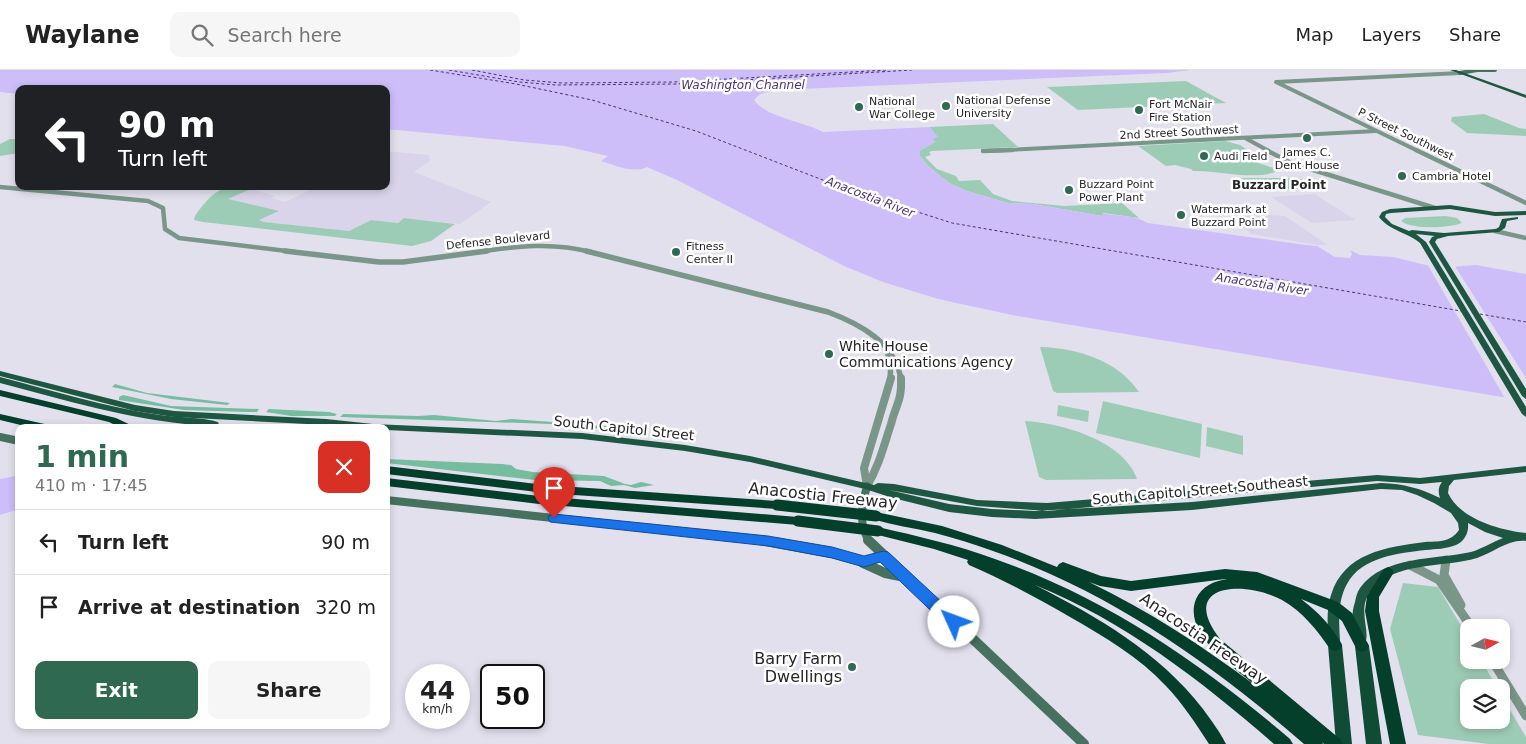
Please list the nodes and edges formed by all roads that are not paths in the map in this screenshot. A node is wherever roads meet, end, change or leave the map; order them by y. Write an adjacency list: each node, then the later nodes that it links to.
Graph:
1 (1452, 70): 4 (main road)
2 (1477, 70): 3 (main road); 4 (main road)
3 (1495, 70)
4 (1461, 72): 5 (main road); 6 (street, P Street Southwest)
5 (1526, 96)
6 (1376, 131): 7 (street, 2nd Street Southwest); 15 (street, P Street Southwest)
7 (1244, 138): 8 (street, 2nd Street Southwest); 16 (street)
8 (983, 151)
9 (0, 186): 10 (street); 11 (street)
10 (15, 186)
11 (15, 187)
12 (42, 190): 14 (street)
13 (68, 190): 14 (street)
14 (126, 198): 26 (street, Defense Boulevard)
15 (1526, 203)
16 (1435, 208): 17 (main road); 21 (main road)
17 (1474, 211): 18 (main road); 20 (main road)
18 (1526, 212)
19 (1526, 217): 20 (main road)
20 (1502, 226): 22 (main road); 24 (street)
21 (1402, 229): 23 (main road); 25 (main road)
22 (1495, 231): 23 (main road); 24 (street)
23 (1447, 234): 30 (main road)
24 (1526, 237)
25 (1428, 251): 31 (main road)
26 (882, 343): 44 (street); 44 (street, Defense Boulevard)
27 (0, 373): 36 (main road)
28 (0, 380): 35 (main road)
29 (0, 395): 34 (highway)
30 (1526, 396)
31 (1526, 414)
32 (0, 417): 33 (highway)
33 (31, 424)
34 (116, 424)
35 (235, 424)
36 (345, 424)
37 (390, 428): 44 (main road, South Capitol Street)
38 (0, 437): 39 (main road)
39 (15, 440)
40 (1526, 469): 42 (main road)
41 (390, 470): 49 (highway, Anacostia Freeway, bridge)
42 (1452, 477): 44 (main road); 46 (main road)
43 (390, 482): 48 (highway, Anacostia Freeway, bridge)
44 (867, 486): 46 (main road, South Capitol Street Southeast); 50 (main road)
45 (390, 500): 51 (main road)
46 (1456, 510): 47 (main road, South Capitol Street Southeast); 56 (main road)
47 (1523, 537): 52 (main road)
48 (946, 547): 65 (highway); 66 (highway, Anacostia Freeway)
49 (1003, 549): 56 (highway); 63 (highway, Anacostia Freeway)
50 (883, 556): 51 (main road); 55 (main road)
51 (856, 560): 55 (main road)
52 (1446, 560): 53 (main road); 57 (street)
53 (1410, 565): 54 (main road); 57 (street)
54 (1388, 572): 60 (main road); 70 (highway)
55 (905, 577): 64 (main road)
56 (1333, 606): 59 (main road); 60 (highway)
57 (1464, 615): 58 (street)
58 (1466, 619)
59 (1335, 645): 63 (highway); 68 (highway)
60 (1362, 646): 69 (highway)
61 (1497, 669): 62 (street)
62 (1526, 716)
63 (1317, 737): 67 (highway)
64 (1084, 744)
65 (1218, 744)
66 (1285, 744)
67 (1335, 744)
68 (1344, 744)
69 (1374, 744)
70 (1398, 744)

